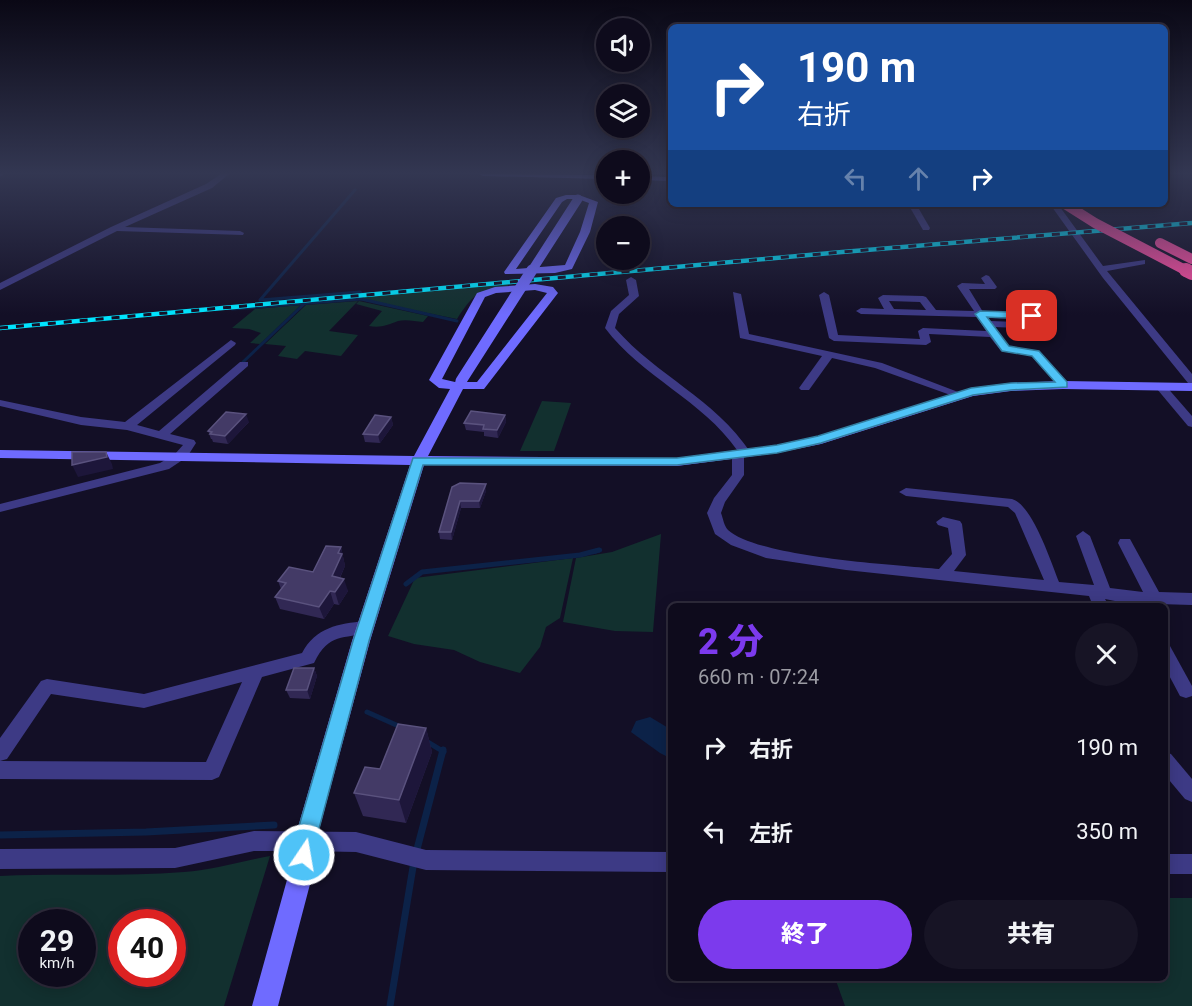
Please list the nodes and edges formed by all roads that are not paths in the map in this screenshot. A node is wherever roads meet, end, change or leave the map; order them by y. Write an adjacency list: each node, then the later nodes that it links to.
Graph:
1 (132, 221): 11 (street)
2 (544, 221): 4 (street)
3 (563, 221): 35 (street, bridge)
4 (588, 221)
5 (922, 221): 10 (street)
6 (1066, 221): 16 (street)
7 (1092, 221): 17 (highway, bridge)
8 (1104, 221): 15 (highway, bridge)
9 (1112, 221): 13 (highway, bridge)
10 (926, 228)
11 (114, 229): 12 (street); 19 (street)
12 (240, 233)
13 (1192, 259)
14 (1142, 262): 16 (street)
15 (1192, 265)
16 (1101, 268): 34 (street)
17 (1192, 273)
18 (0, 276): 19 (street)
19 (19, 276): 22 (street)
20 (986, 278): 25 (street)
21 (631, 280): 45 (street)
22 (0, 287)
23 (736, 294): 32 (street)
24 (824, 294): 30 (street)
25 (977, 309): 26 (street); 27 (street); 28 (street)
26 (861, 311)
27 (1032, 311)
28 (986, 324): 29 (street); 30 (street)
29 (1047, 326)
30 (993, 334): 36 (street)
31 (231, 343): 43 (street)
32 (830, 353): 39 (street); 40 (street)
33 (244, 363): 44 (street)
34 (1192, 381)
35 (459, 383): 35 (street); 48 (street)
36 (1063, 385): 37 (street); 40 (street)
37 (1161, 387): 38 (street); 42 (street)
38 (1192, 387)
39 (805, 388)
40 (960, 395): 45 (street)
41 (0, 403): 43 (street)
42 (1192, 423)
43 (128, 426): 44 (street)
44 (163, 434): 47 (street)
45 (742, 453): 48 (street); 54 (street)
46 (0, 454): 47 (street)
47 (180, 458): 48 (street); 50 (street)
48 (418, 461): 59 (street)
49 (906, 492): 55 (street)
50 (0, 508)
51 (943, 522): 54 (street)
52 (1083, 536): 57 (street)
53 (1125, 543): 56 (street)
54 (942, 576): 55 (street)
55 (1054, 587): 57 (street)
56 (1154, 598): 57 (street); 58 (street)
57 (1109, 599)
58 (1192, 599)
59 (365, 627): 61 (street); 67 (street)
60 (1168, 658): 62 (street)
61 (255, 673): 63 (street); 65 (street)
62 (1186, 691)
63 (0, 753)
64 (1168, 765): 66 (street)
65 (0, 770)
66 (1192, 793)
67 (305, 840): 68 (street); 69 (street); 72 (street)
68 (0, 859)
69 (668, 862)
70 (1168, 864): 71 (street)
71 (1192, 864)
72 (265, 1006)

